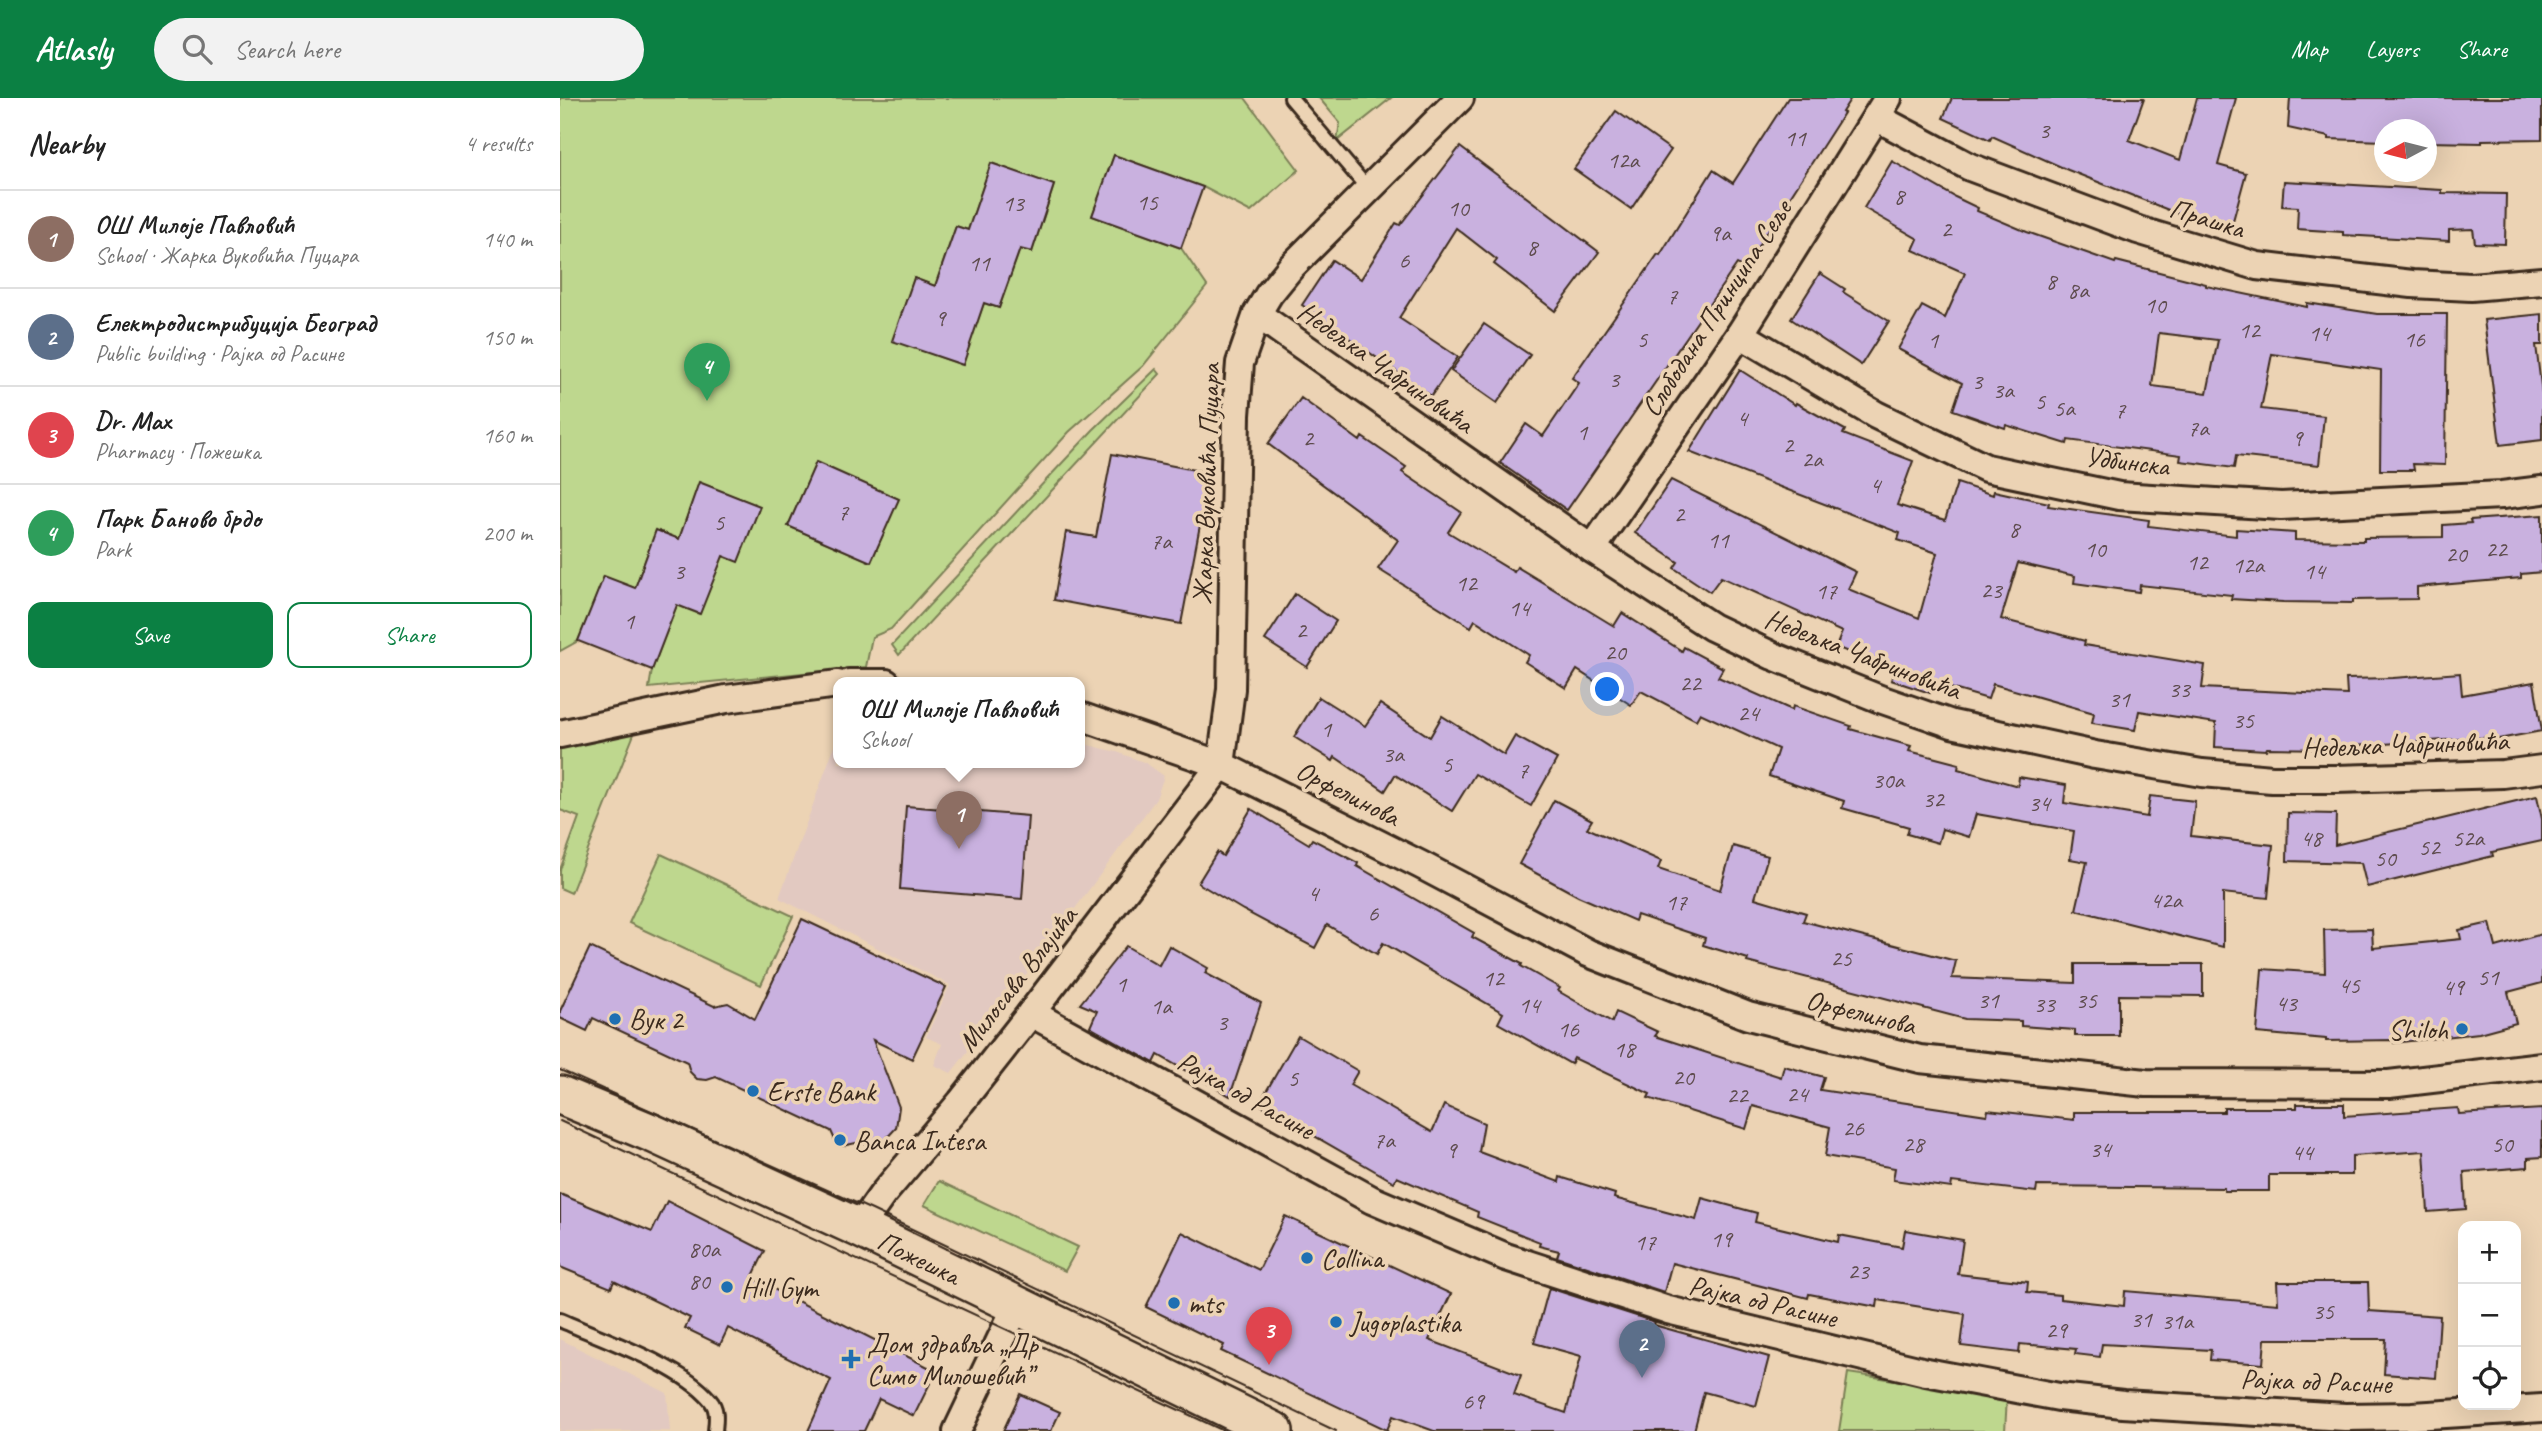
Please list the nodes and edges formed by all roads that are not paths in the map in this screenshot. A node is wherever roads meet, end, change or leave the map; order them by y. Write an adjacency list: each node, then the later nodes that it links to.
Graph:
1 (1291, 98): 4 (lane)
2 (1460, 98): 4 (street, Жарка Вуковића Пуцара)
3 (1882, 108): 5 (street, Прашка); 7 (street, Слободана Принципа Сеље)
4 (1370, 191): 6 (street, Жарка Вуковића Пуцара)
5 (2542, 281)
6 (1257, 314): 9 (street, Недељка Чабриновића); 13 (street, Жарка Вуковића Пуцара)
7 (1740, 334): 8 (street, Удбинска); 9 (street, Слободана Принципа Сеље)
8 (2542, 490)
9 (1591, 549): 14 (street, Недељка Чабриновића)
10 (833, 685): 12 (street)
11 (1085, 718): 13 (street)
12 (560, 734)
13 (1221, 765): 15 (street, Милосава Влајића); 16 (street, Орфелинова)
14 (2542, 769)
15 (1031, 1013): 18 (street, Милосава Влајића); 21 (street, Рајка од Расине)
16 (2542, 1066)
17 (560, 1095): 18 (main road, Пожешка)
18 (859, 1228): 19 (main road, Пожешка)
19 (1016, 1307): 23 (street); 24 (main road, Пожешка)
20 (560, 1320): 22 (lane)
21 (2542, 1408)
22 (715, 1431)
23 (957, 1431)
24 (1274, 1431)

